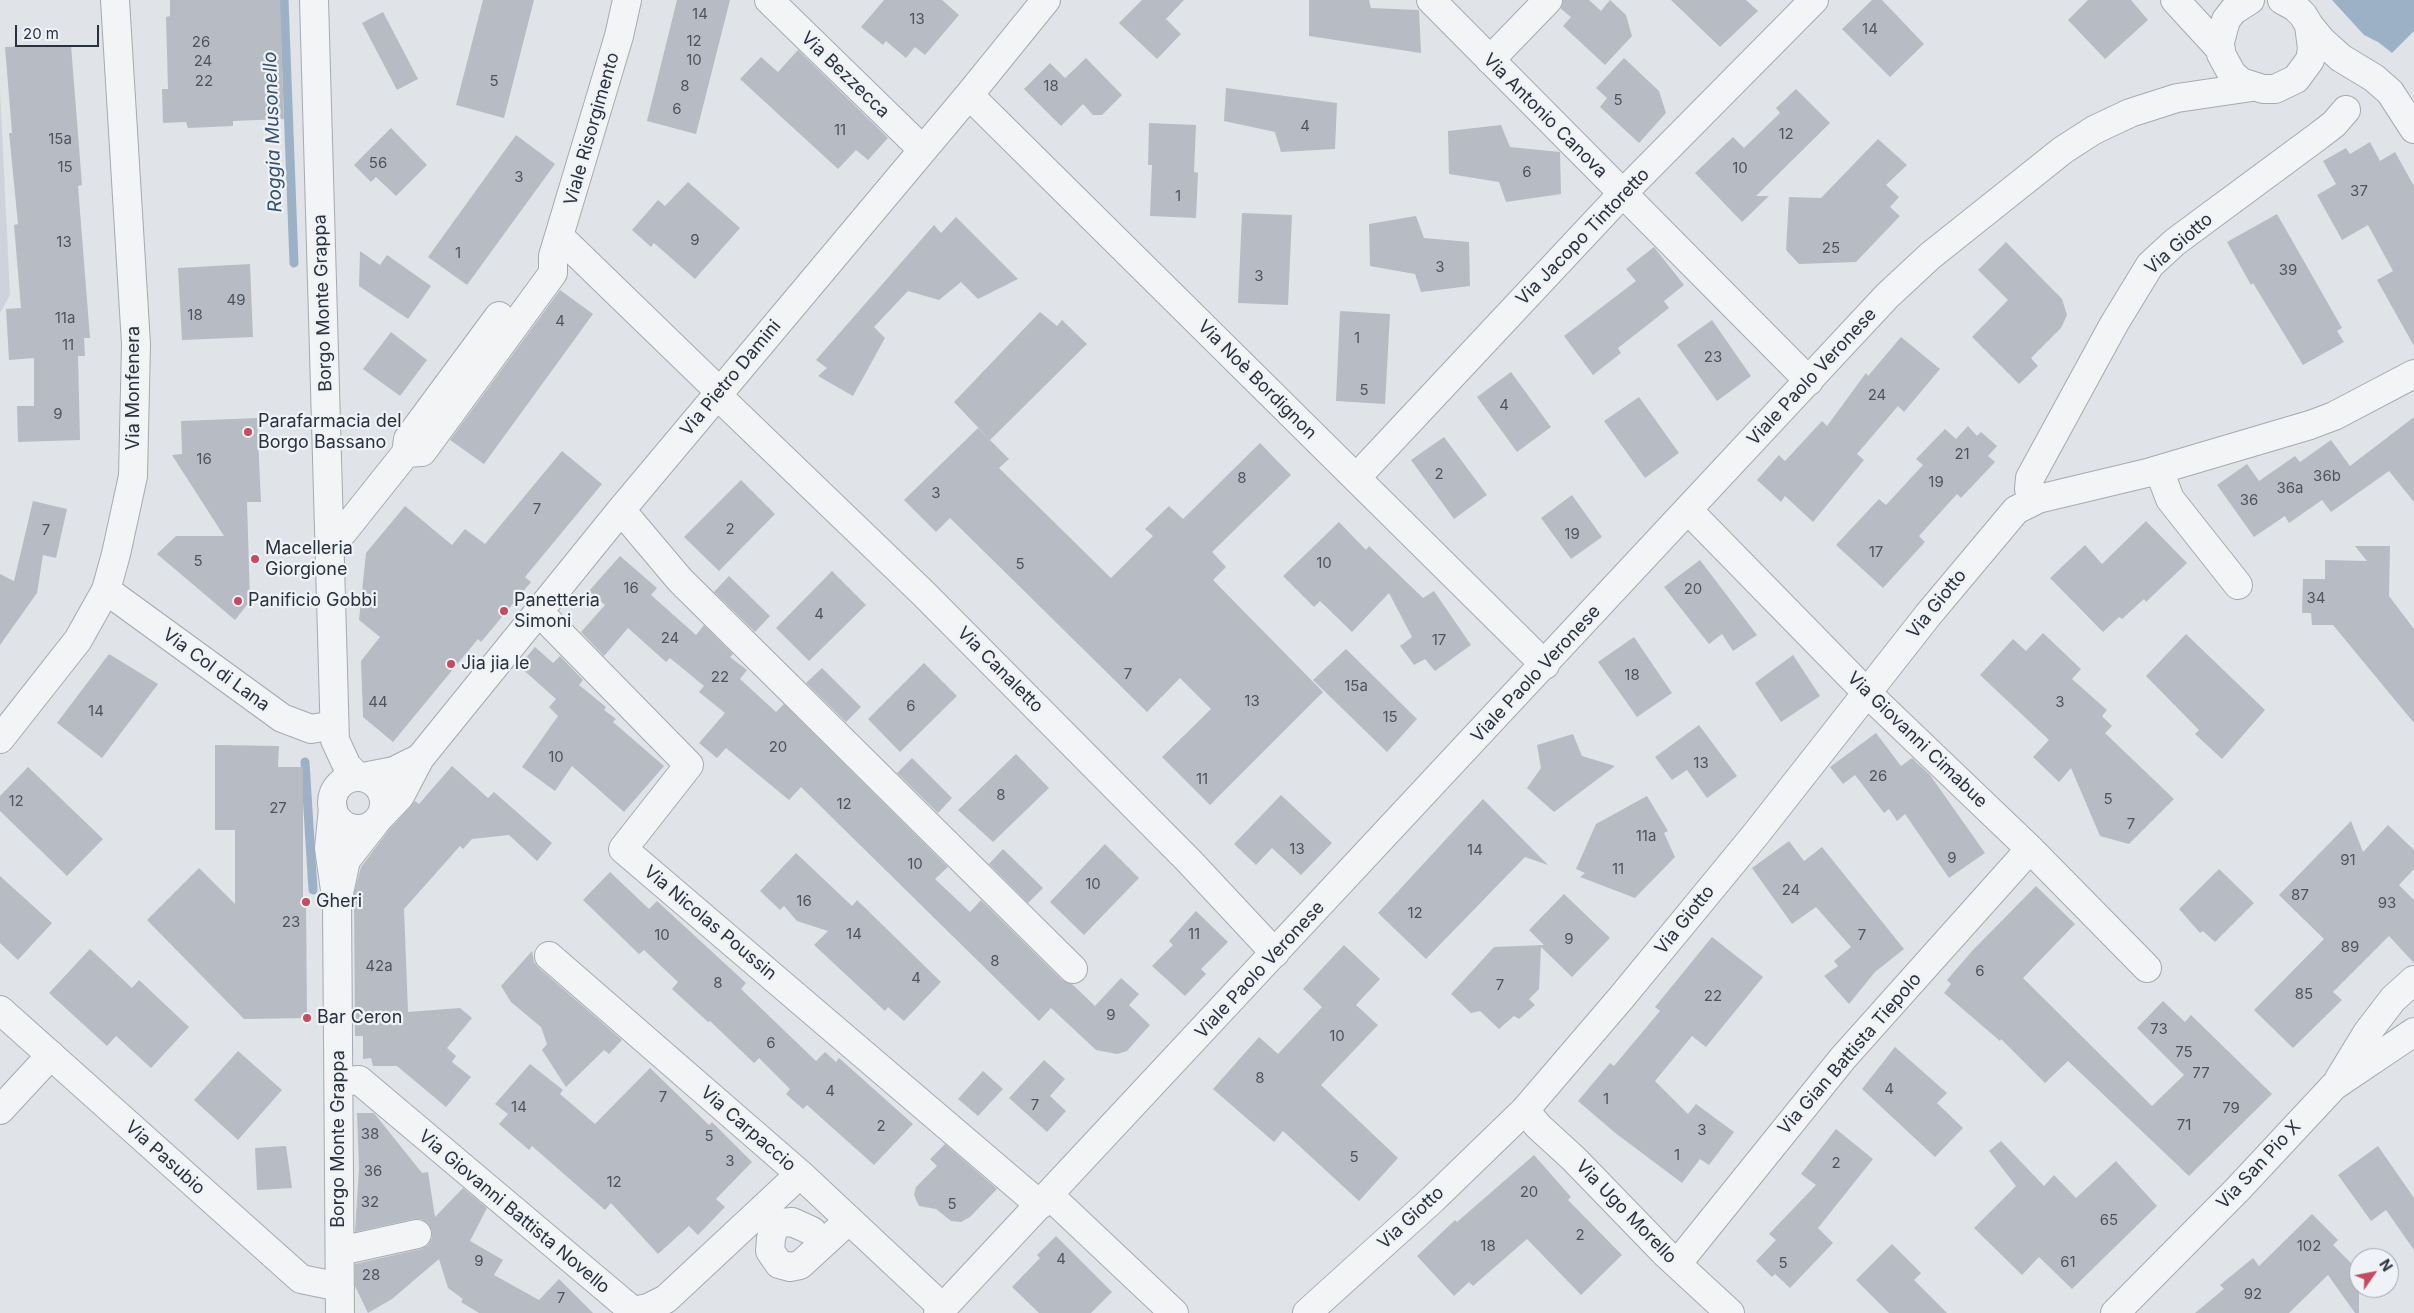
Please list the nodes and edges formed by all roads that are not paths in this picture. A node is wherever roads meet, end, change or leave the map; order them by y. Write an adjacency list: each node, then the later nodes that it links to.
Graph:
1 (115, 0): 34 (street, Via Monfenera)
2 (314, 0): 32 (street, Borgo Monte Grappa)
3 (627, 0): 23 (street, Viale Risorgimento)
4 (769, 0): 21 (street, Via Bezzecca)
5 (1046, 0): 17 (street, Via Pietro Damini)
6 (1431, 0): 13 (street, Via Antonio Canova)
7 (1548, 0): 13 (street)
8 (1814, 0): 22 (street, Via Jacopo Tintoretto)
9 (2175, 0): 12 (street)
10 (2250, 0): 12 (street)
11 (2299, 10): 14 (street); 15 (street)
12 (2221, 52): 16 (street); 18 (street)
13 (1490, 60): 22 (street, Via Antonio Canova)
14 (2355, 68): 15 (street); 20 (street)
15 (2296, 79): 16 (street)
16 (2252, 87): 18 (street)
17 (969, 95): 21 (street, Via Pietro Damini); 28 (street, Via Noè Bordignon)
18 (2181, 97): 25 (street, Viale Paolo Veronese)
19 (2346, 110): 29 (street, Via Giotto)
20 (2414, 129)
21 (922, 149): 26 (street, Via Pietro Damini)
22 (1622, 194): 25 (street, Via Antonio Canova); 28 (street, Via Jacopo Tintoretto)
23 (556, 247): 26 (street, Via Canaletto); 32 (street)
24 (2414, 374): 27 (street, Via Giotto)
25 (1809, 381): 31 (street, Viale Paolo Veronese)
26 (718, 393): 30 (street, Via Pietro Damini); 46 (street, Via Canaletto)
27 (2159, 470): 29 (street, Via Giotto); 33 (street)
28 (1356, 478): 36 (street, Via Noè Bordignon)
29 (2033, 501): 37 (street, Via Giotto)
30 (621, 510): 35 (street, Via Pietro Damini); 49 (street)
31 (1689, 511): 36 (street, Viale Paolo Veronese); 37 (street, Via Giovanni Cimabue)
32 (330, 532): 38 (street, Borgo Monte Grappa)
33 (2238, 585)
34 (106, 590): 38 (street, Via Col di Lana); 39 (street, Via Monfenera)
35 (539, 612): 40 (street, Via Pietro Damini); 59 (street, Via Nicolas Poussin)
36 (1545, 665): 46 (street, Viale Paolo Veronese)
37 (1866, 692): 44 (street, Via Giovanni Cimabue); 57 (street, Via Giotto)
38 (334, 725): 41 (street, Borgo Monte Grappa); 42 (street, Borgo Monte Grappa)
39 (0, 739)
40 (420, 758): 41 (street, Via Pietro Damini); 43 (street, Via Pietro Damini)
41 (360, 777): 42 (street, Borgo Monte Grappa); 43 (street, Borgo Monte Grappa)
42 (332, 805): 43 (street); 45 (street, Borgo Monte Grappa)
43 (377, 820): 45 (street, Borgo Monte Grappa)
44 (2030, 849): 48 (street, Via Giovanni Cimabue); 64 (street, Via Gian Battista Tiepolo)
45 (337, 904): 54 (street, Borgo Monte Grappa)
46 (1275, 953): 59 (street, Viale Paolo Veronese)
47 (549, 956): 58 (street, Via Carpaccio)
48 (2147, 968)
49 (1073, 969)
50 (2414, 980): 55 (street)
51 (0, 1010): 53 (street, Via Pasubio)
52 (2414, 1032): 55 (street, Via San Pio X)
53 (52, 1056): 56 (street); 65 (street, Via Pasubio)
54 (339, 1082): 58 (street, Via Giovanni Battista Novello); 63 (street, Borgo Monte Grappa)
55 (2334, 1086): 70 (street, Via San Pio X)
56 (0, 1110)
57 (1525, 1110): 64 (street, Via Ugo Morello); 68 (street, Via Giotto)
58 (800, 1174): 60 (street, Via Carpaccio)
59 (1045, 1201): 66 (street, Viale Paolo Veronese); 67 (street)
60 (850, 1220): 61 (street); 66 (street, Via Carpaccio)
61 (812, 1231)
62 (417, 1234): 63 (street)
63 (340, 1251): 65 (street, Borgo Monte Grappa)
64 (1677, 1264): 69 (street, Via Ugo Morello)
65 (340, 1300)
66 (941, 1310)
67 (1174, 1313)
68 (1306, 1313)
69 (1730, 1313)
70 (2115, 1313)

